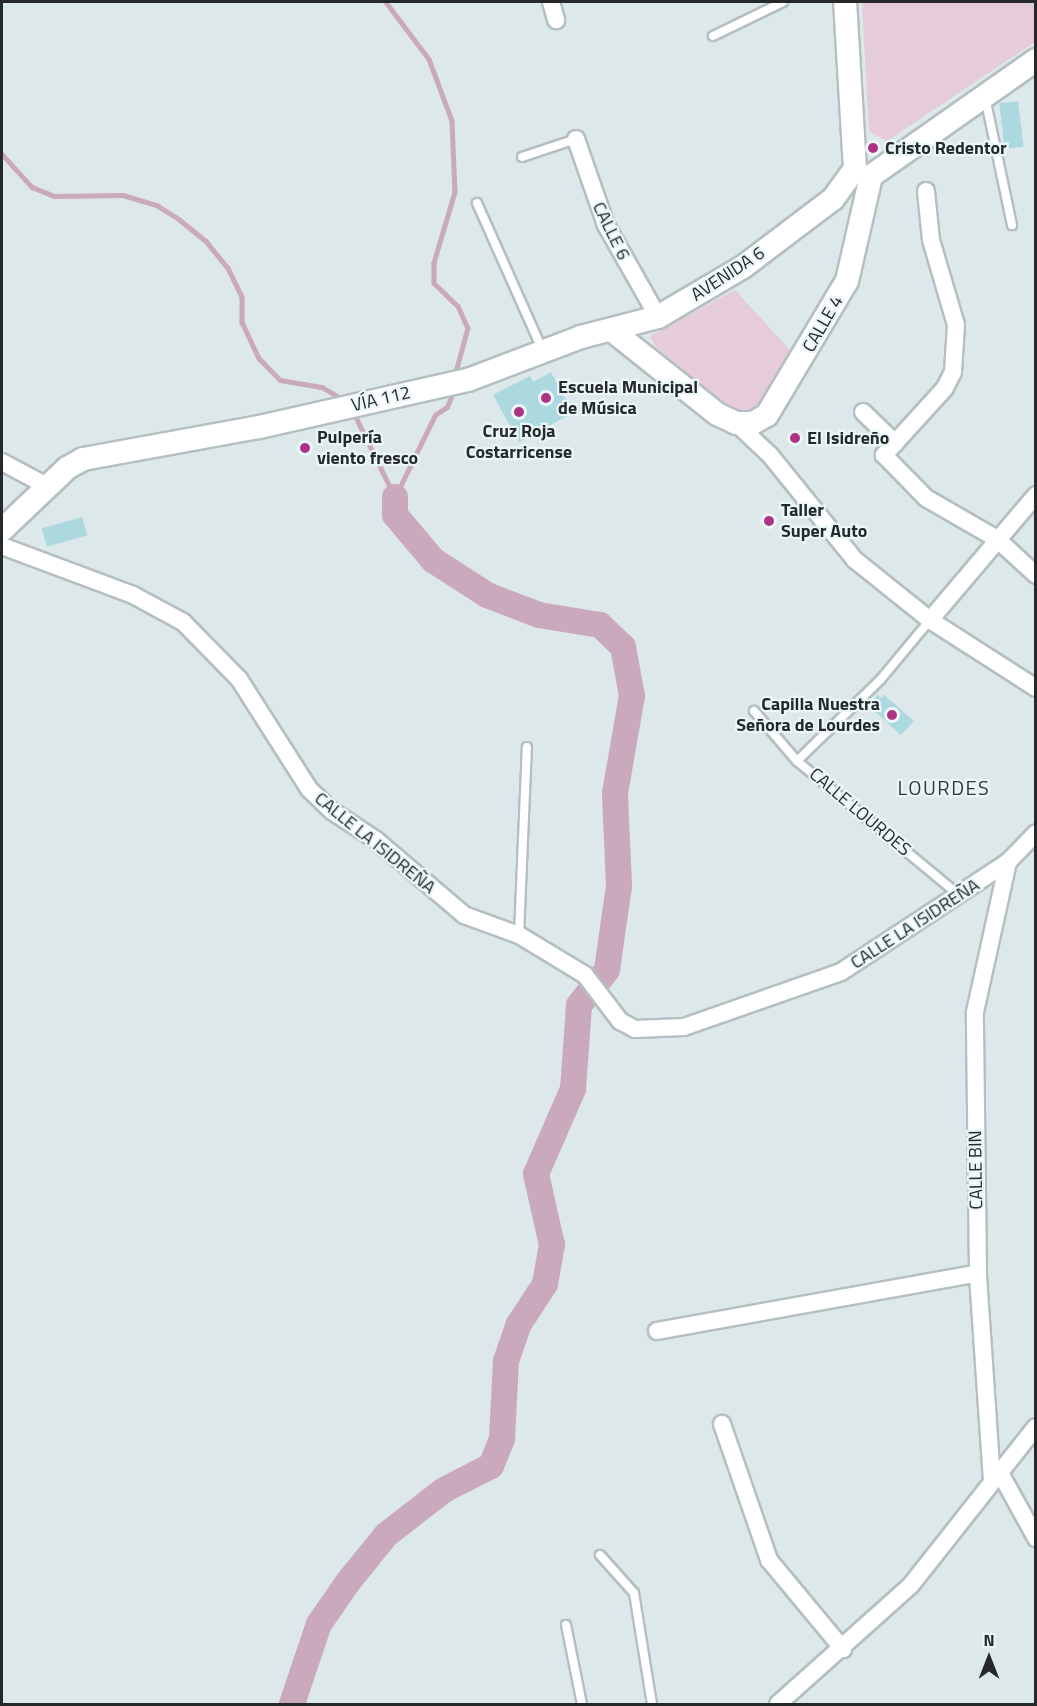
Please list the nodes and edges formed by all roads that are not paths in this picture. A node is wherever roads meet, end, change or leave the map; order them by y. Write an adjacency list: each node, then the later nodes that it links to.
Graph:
1 (551, 2): 4 (street)
2 (783, 2): 5 (lane)
3 (845, 2): 10 (main road)
4 (556, 20)
5 (712, 36)
6 (1035, 60): 7 (main road)
7 (985, 93): 11 (main road); 16 (lane)
8 (576, 139): 9 (lane); 17 (street, CALLE 6)
9 (522, 157)
10 (856, 163): 11 (main road); 13 (main road)
11 (879, 167): 15 (main road)
12 (926, 191): 23 (street)
13 (833, 200): 15 (main road); 17 (main road, AVENIDA 6)
14 (477, 203): 19 (lane)
15 (861, 209): 22 (main road, CALLE 4)
16 (1012, 225)
17 (658, 317): 18 (main road, AVENIDA 6); 20 (main road)
18 (614, 332): 19 (main road, VÍA 112); 20 (main road)
19 (543, 351): 26 (main road, VÍA 112)
20 (648, 358): 22 (main road)
21 (863, 412): 23 (street)
22 (752, 420): 24 (street); 24 (street)
23 (896, 443): 29 (street)
24 (770, 455): 32 (street)
25 (2, 462): 26 (street)
26 (47, 486): 28 (main road, VÍA 112)
27 (1035, 495): 29 (street)
28 (2, 530)
29 (997, 539): 31 (street); 32 (street)
30 (2, 546): 40 (street, CALLE LA ISIDREÑA)
31 (1035, 575)
32 (930, 620): 33 (street); 36 (lane, CALLE LOURDES)
33 (1035, 688)
34 (754, 711): 36 (lane)
35 (527, 747): 40 (lane)
36 (797, 760): 39 (lane, CALLE LOURDES)
37 (1035, 833): 38 (street, CALLE LA ISIDREÑA)
38 (1008, 862): 39 (street, CALLE LA ISIDREÑA); 41 (street, CALLE BIN)
39 (960, 896): 40 (street, CALLE LA ISIDREÑA)
40 (519, 935)
41 (978, 1273): 42 (street); 45 (street, CALLE BIN)
42 (657, 1330)
43 (722, 1424): 49 (street)
44 (1035, 1427): 45 (street)
45 (995, 1476): 46 (street); 49 (street)
46 (1035, 1538)
47 (600, 1555): 51 (lane)
48 (566, 1625): 50 (lane)
49 (843, 1649): 52 (street)
50 (582, 1704)
51 (652, 1704)
52 (778, 1704)

